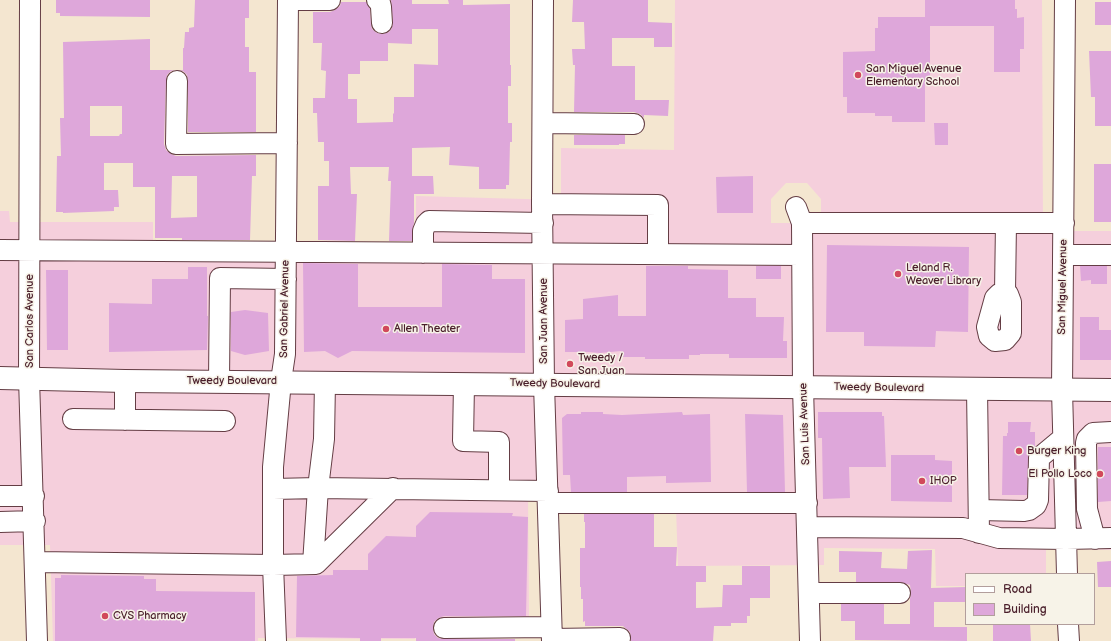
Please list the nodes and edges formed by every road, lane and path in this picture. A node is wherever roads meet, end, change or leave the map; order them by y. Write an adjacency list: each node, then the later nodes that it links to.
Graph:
1 (30, 0): 16 (street, San Carlos Avenue)
2 (288, 0): 3 (street); 11 (street, San Gabriel Avenue)
3 (330, 0)
4 (377, 0): 7 (street)
5 (543, 0): 9 (street, San Juan Avenue)
6 (1065, 0): 14 (street, San Miguel Avenue)
7 (382, 23)
8 (177, 81): 11 (street)
9 (543, 124): 10 (street); 12 (street, San Juan Avenue)
10 (634, 124)
11 (287, 143): 17 (street, San Gabriel Avenue)
12 (542, 214): 18 (street); 19 (street, San Juan Avenue); 20 (street)
13 (1006, 223): 14 (street); 21 (street, San Luis Avenue); 25 (street)
14 (1064, 223): 22 (street, San Miguel Avenue)
15 (0, 250): 16 (street)
16 (30, 250): 17 (street); 27 (street, San Carlos Avenue)
17 (286, 252): 18 (street); 24 (street, San Gabriel Avenue)
18 (423, 253): 19 (street)
19 (543, 254): 20 (street); 33 (street, San Juan Avenue)
20 (658, 254): 21 (street)
21 (802, 255): 34 (street, San Luis Avenue)
22 (1064, 255): 23 (street); 36 (street, San Miguel Avenue)
23 (1111, 255)
24 (286, 279): 29 (street); 30 (street, San Gabriel Avenue)
25 (1005, 292)
26 (0, 378): 27 (main road, Tweedy Boulevard)
27 (30, 378): 28 (main road, Tweedy Boulevard); 48 (street, San Carlos Avenue)
28 (125, 381): 29 (main road, Tweedy Boulevard); 39 (street)
29 (219, 381): 30 (main road, Tweedy Boulevard)
30 (281, 381): 31 (main road, Tweedy Boulevard); 45 (street, San Gabriel Avenue)
31 (325, 382): 32 (main road, Tweedy Boulevard); 43 (street)
32 (464, 384): 33 (main road, Tweedy Boulevard); 46 (street)
33 (544, 384): 34 (main road, Tweedy Boulevard); 49 (street, San Juan Avenue)
34 (803, 387): 35 (main road, Tweedy Boulevard); 50 (street, San Luis Avenue)
35 (977, 389): 36 (main road, Tweedy Boulevard); 51 (street)
36 (1062, 390): 37 (main road, Tweedy Boulevard); 42 (street, San Miguel Avenue)
37 (1111, 390)
38 (73, 419): 39 (street)
39 (125, 420): 40 (street)
40 (225, 421)
41 (1111, 432): 56 (street)
42 (1063, 438): 51 (street); 57 (street, San Miguel Avenue)
43 (318, 488): 44 (street); 45 (street); 59 (street)
44 (394, 488): 46 (street); 59 (street)
45 (273, 490): 60 (street, San Gabriel Avenue)
46 (499, 490): 49 (street)
47 (0, 496): 48 (street)
48 (34, 496): 52 (street, San Carlos Avenue)
49 (548, 497): 50 (street); 66 (street, San Juan Avenue)
50 (807, 503): 54 (street, San Luis Avenue)
51 (979, 510): 55 (street)
52 (35, 521): 53 (street); 58 (street, San Carlos Avenue)
53 (0, 522)
54 (807, 527): 55 (street); 62 (street, San Luis Avenue)
55 (979, 533): 57 (street)
56 (1103, 538): 57 (street)
57 (1066, 540): 61 (street, San Miguel Avenue)
58 (36, 562): 60 (street); 68 (street, San Carlos Avenue)
59 (313, 564): 60 (street)
60 (273, 565): 69 (street, San Gabriel Avenue)
61 (1067, 573)
62 (809, 593): 63 (street); 70 (street, San Luis Avenue)
63 (900, 593)
64 (1068, 625): 71 (street)
65 (444, 628): 66 (street)
66 (552, 636): 67 (street)
67 (620, 638)
68 (37, 641)
69 (276, 641)
70 (810, 641)
71 (1069, 641)

